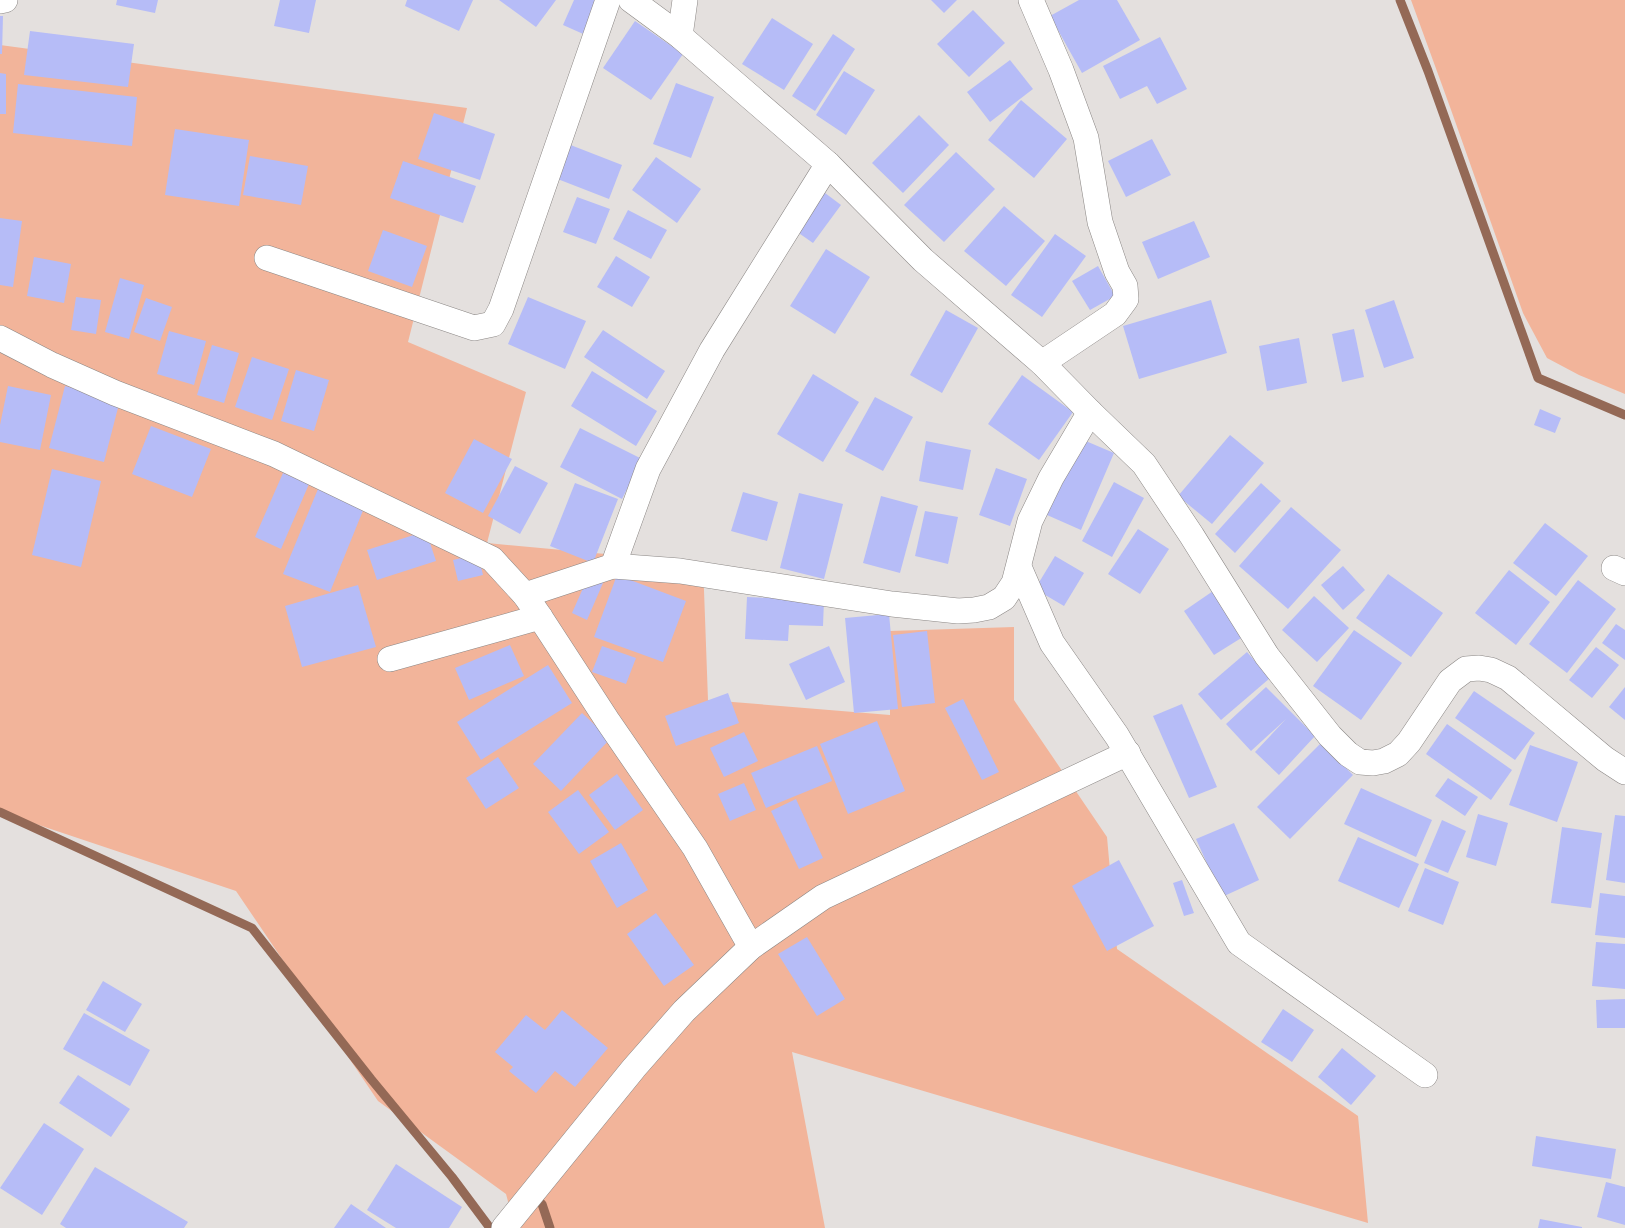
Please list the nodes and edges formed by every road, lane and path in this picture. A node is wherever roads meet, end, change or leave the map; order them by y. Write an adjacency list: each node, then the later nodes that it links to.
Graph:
1 (5, 0): 6 (street)
2 (608, 0): 9 (street)
3 (631, 0): 7 (street)
4 (684, 0): 7 (street)
5 (1031, 0): 11 (street)
6 (0, 1)
7 (680, 36): 8 (street)
8 (828, 164): 11 (street); 13 (street)
9 (268, 258)
10 (0, 338): 15 (street)
11 (1042, 362): 12 (street)
12 (1090, 412): 14 (street); 19 (street)
13 (613, 566): 14 (street); 15 (street)
14 (1019, 567): 18 (street)
15 (525, 595): 16 (street)
16 (540, 617): 17 (street); 20 (street)
17 (390, 660)
18 (1128, 753): 20 (street); 21 (street)
19 (1625, 772)
20 (751, 947): 22 (street)
21 (1424, 1074)
22 (504, 1228)

